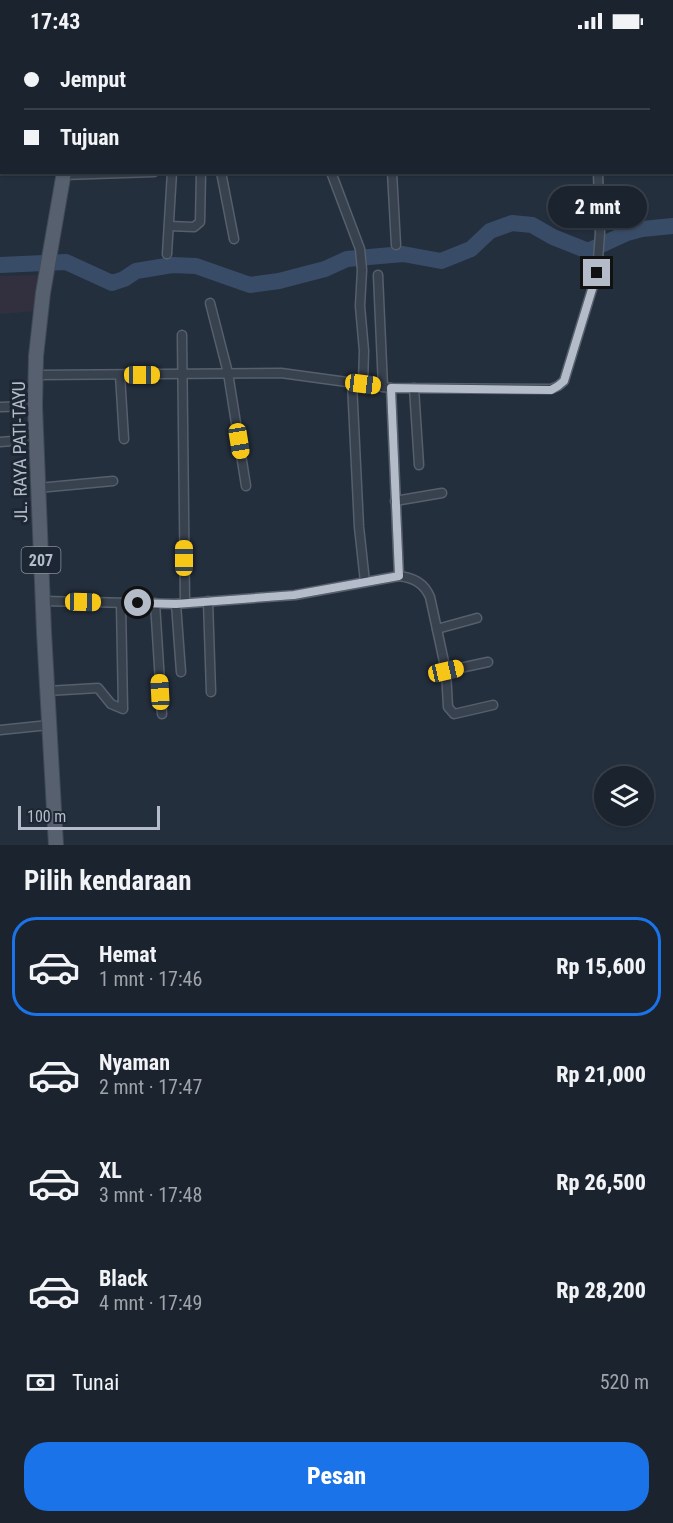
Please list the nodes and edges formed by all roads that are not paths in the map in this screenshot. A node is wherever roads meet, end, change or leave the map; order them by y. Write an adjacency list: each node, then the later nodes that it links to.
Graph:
1 (64, 174): 16 (main road, JL. RAYA PATI-TAYU / 207)
2 (172, 174): 8 (street)
3 (201, 174): 8 (street)
4 (221, 174): 9 (street)
5 (333, 174): 20 (street)
6 (392, 174): 10 (street)
7 (598, 174): 22 (street)
8 (169, 226): 11 (street)
9 (234, 239)
10 (396, 244)
11 (168, 254)
12 (378, 275): 21 (street)
13 (210, 303): 15 (street)
14 (182, 335): 18 (street)
15 (228, 373): 18 (street); 19 (street); 30 (street)
16 (35, 375): 17 (street); 23 (main road, JL. RAYA PATI-TAYU / 207)
17 (120, 375): 18 (street); 26 (street)
18 (184, 375): 39 (street)
19 (352, 383): 20 (street); 35 (street)
20 (363, 384): 21 (street)
21 (387, 387): 22 (street); 33 (street)
22 (414, 388): 28 (street)
23 (35, 406): 24 (street); 25 (main road, JL. RAYA PATI-TAYU / 207)
24 (0, 407)
25 (36, 439): 27 (street); 31 (main road, JL. RAYA PATI-TAYU / 207)
26 (124, 439)
27 (0, 442)
28 (419, 465)
29 (113, 481): 31 (street)
30 (246, 486)
31 (38, 488): 37 (main road, JL. RAYA PATI-TAYU / 207)
32 (442, 493): 33 (street)
33 (396, 501): 34 (street)
34 (399, 576): 35 (street); 42 (street)
35 (365, 582): 36 (street)
36 (208, 601): 39 (street); 47 (street)
37 (43, 602): 40 (street); 46 (main road, JL. RAYA PATI-TAYU / 207)
38 (155, 603): 39 (street); 40 (street); 49 (street)
39 (180, 603): 45 (street)
40 (121, 604): 46 (street)
41 (477, 618): 42 (street)
42 (437, 629): 44 (street)
43 (488, 662): 44 (street)
44 (446, 671): 48 (street)
45 (181, 672)
46 (47, 691): 50 (main road, JL. RAYA PATI-TAYU / 207)
47 (211, 692)
48 (493, 705)
49 (162, 714)
50 (49, 725): 51 (street); 52 (main road, JL. RAYA PATI-TAYU / 207)
51 (0, 730)
52 (56, 845)

